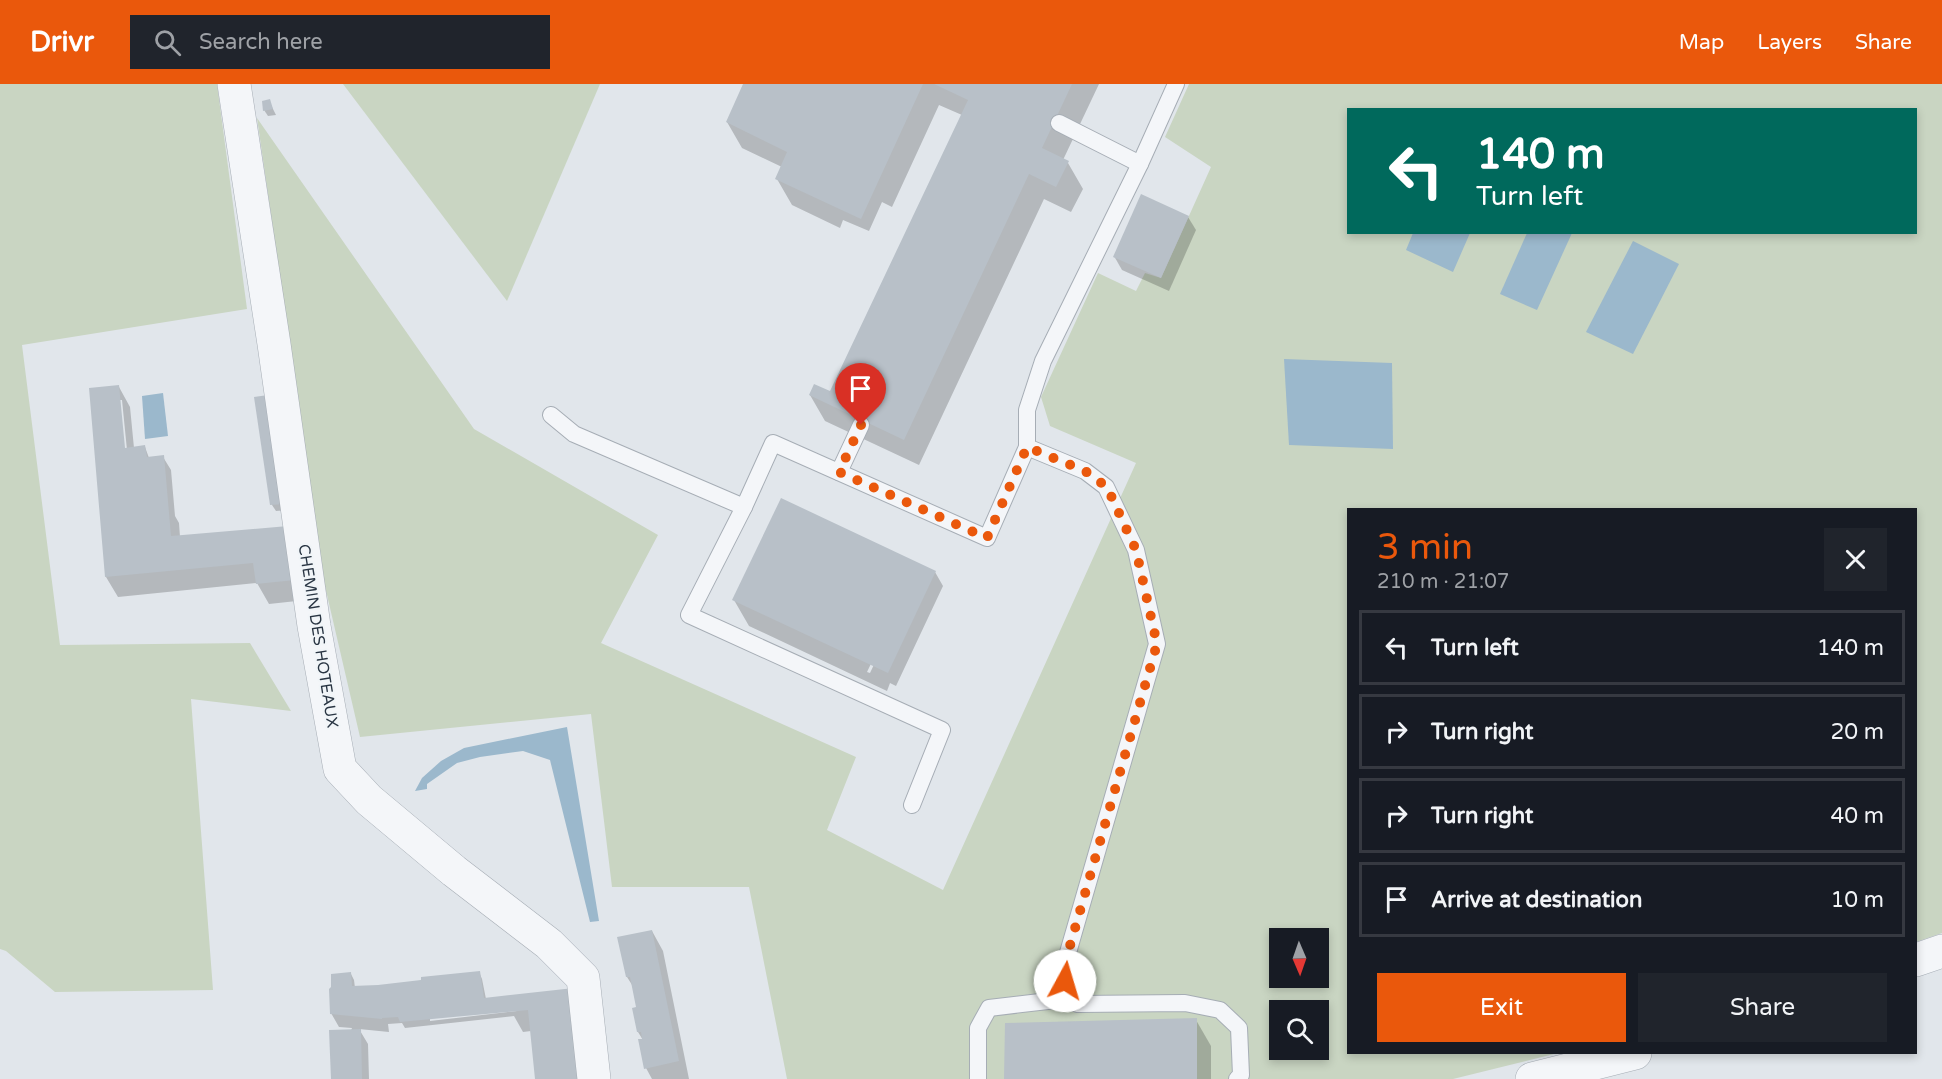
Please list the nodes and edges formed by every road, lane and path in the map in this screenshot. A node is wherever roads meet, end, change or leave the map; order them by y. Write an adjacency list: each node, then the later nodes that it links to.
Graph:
1 (234, 84): 15 (street, CHEMIN DES HOTEAUX)
2 (1176, 84): 4 (lane)
3 (1059, 123): 4 (lane)
4 (1140, 164): 7 (lane)
5 (551, 415): 9 (lane)
6 (861, 425): 8 (lane)
7 (1027, 447): 8 (lane); 13 (lane)
8 (839, 472): 9 (lane)
9 (744, 507): 10 (lane)
10 (912, 805)
11 (1942, 951): 12 (street)
12 (1917, 960)
13 (1065, 999): 16 (lane); 17 (lane)
14 (1631, 1054): 18 (street)
15 (594, 1079)
16 (978, 1079)
17 (1237, 1079)
18 (1532, 1079)

